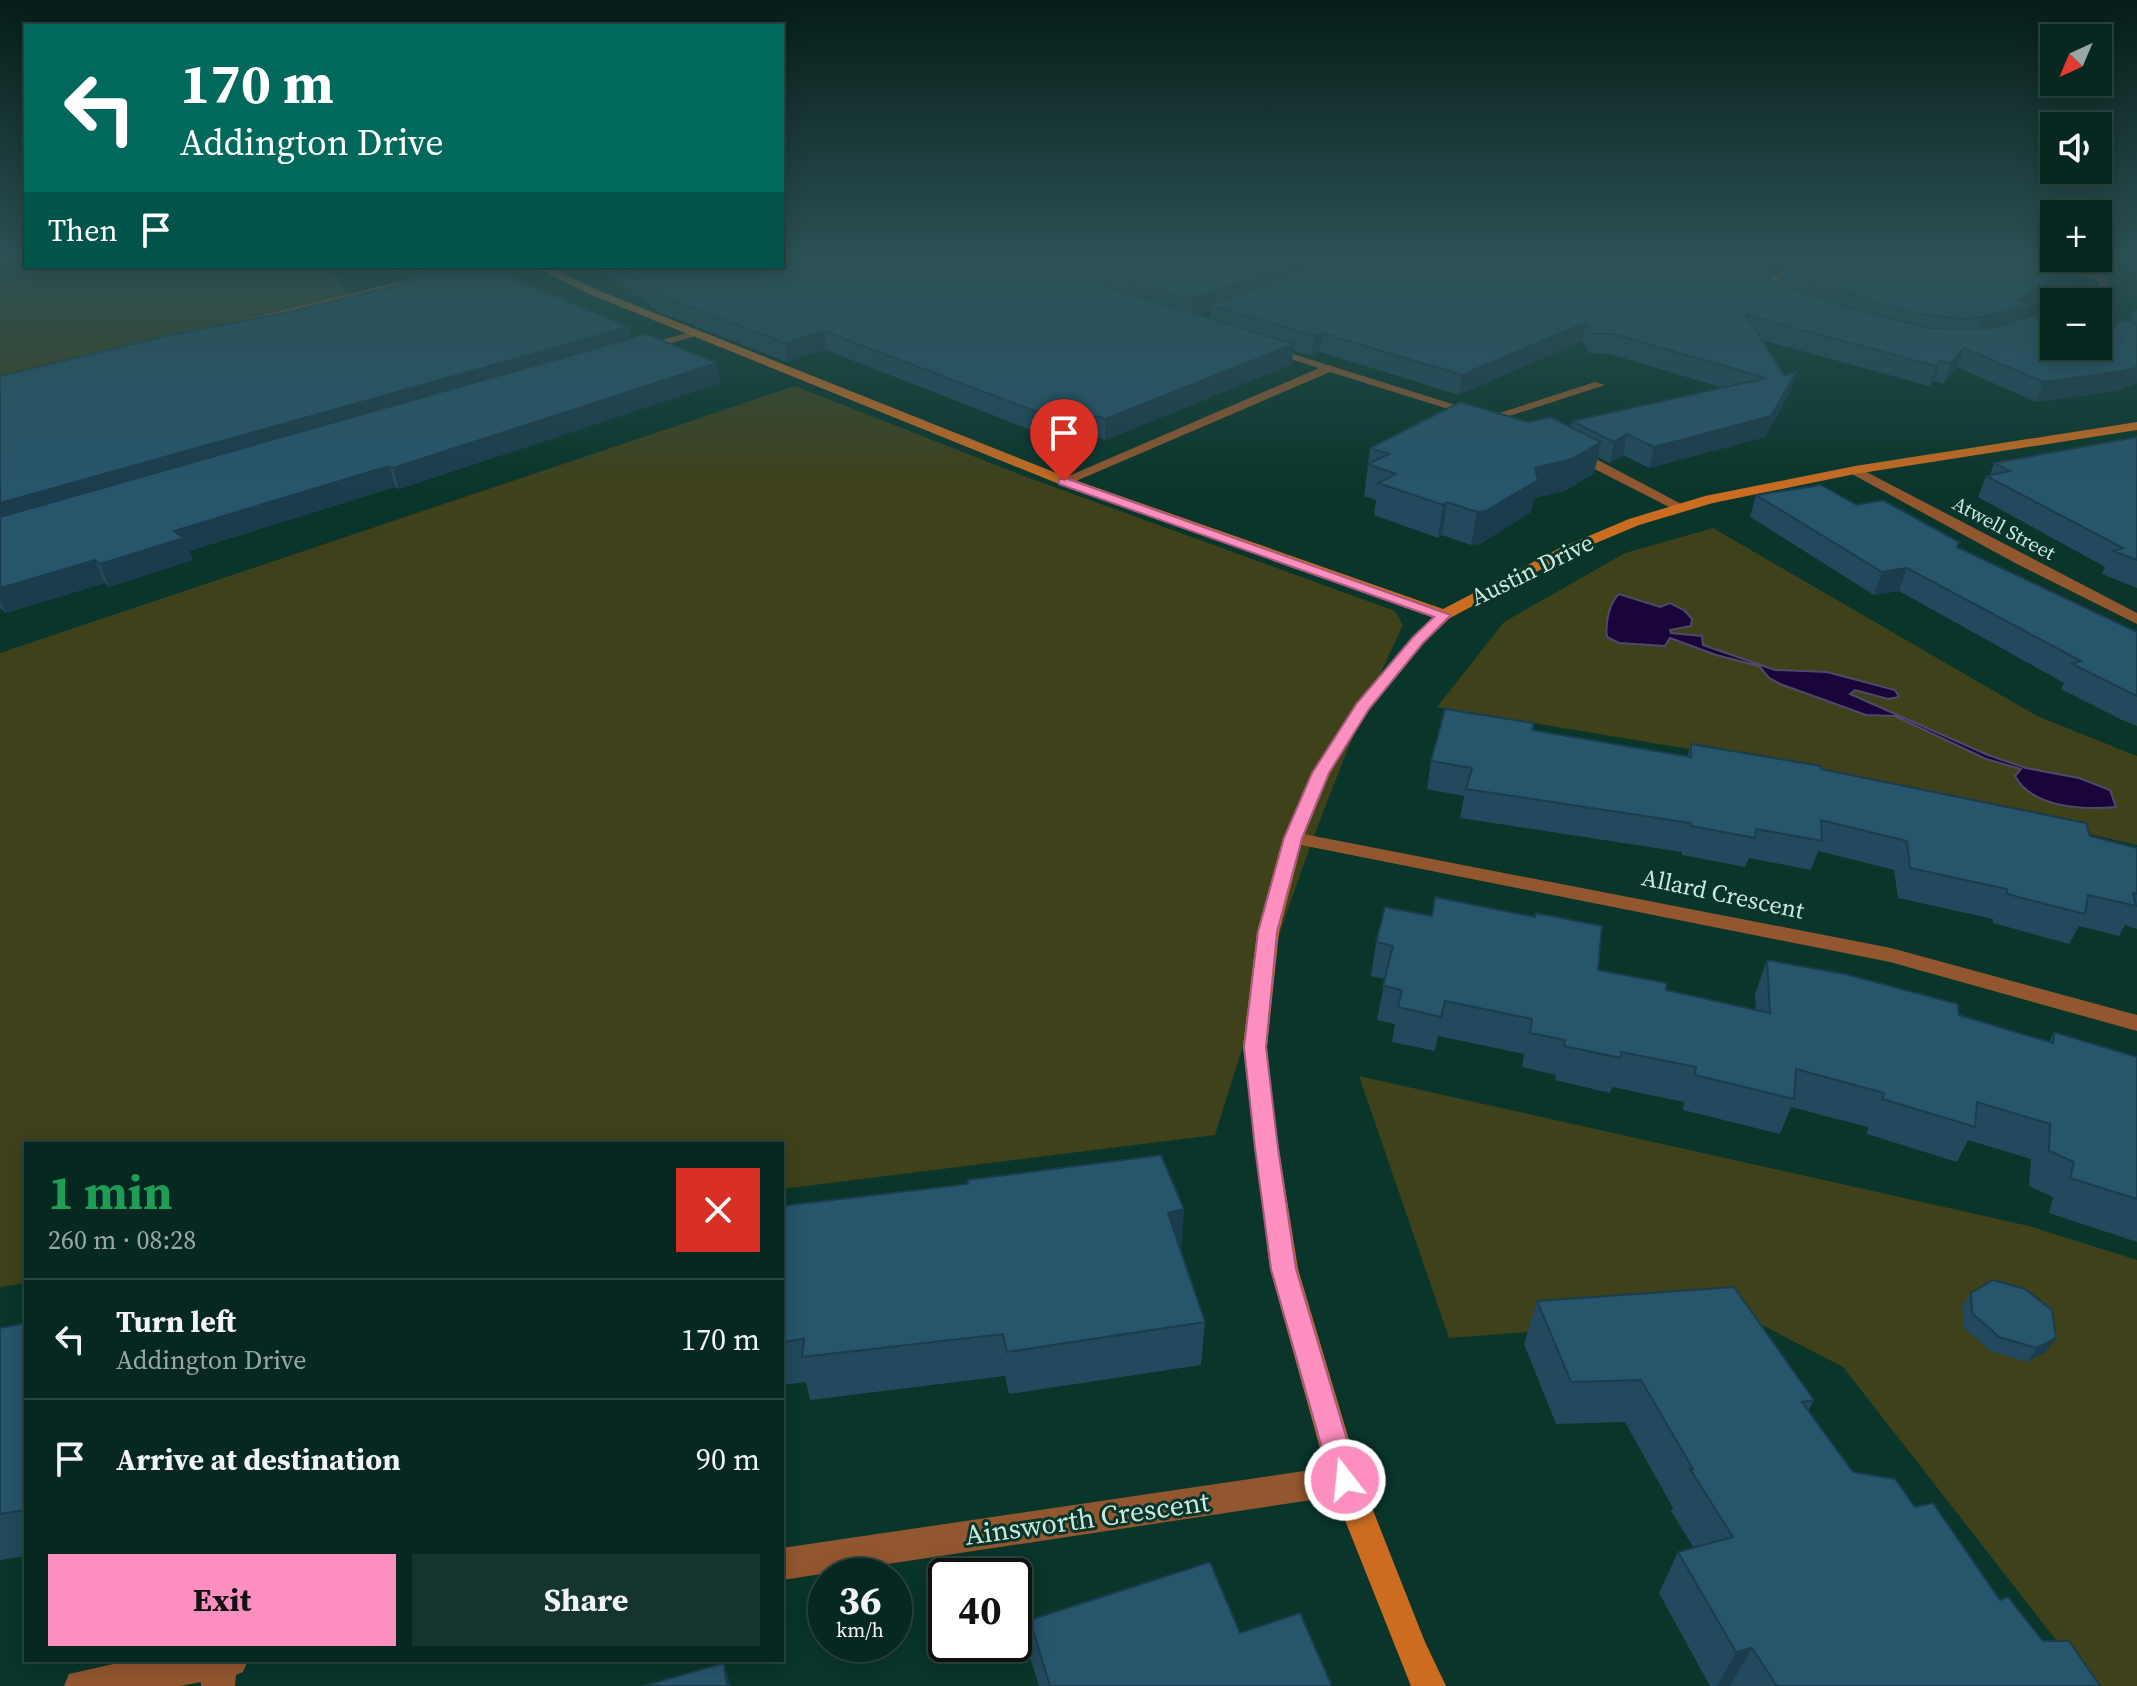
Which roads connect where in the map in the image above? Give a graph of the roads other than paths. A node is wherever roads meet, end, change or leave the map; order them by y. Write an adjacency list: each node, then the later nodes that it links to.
1 (690, 335): 4 (street)
2 (700, 335): 12 (street)
3 (1259, 347): 5 (street)
4 (627, 353)
5 (1330, 368): 7 (street); 12 (street)
6 (1599, 385): 7 (street)
7 (1490, 418): 8 (street)
8 (1511, 425)
9 (2137, 426): 11 (street, Austin Drive)
10 (1560, 446): 13 (street)
11 (1855, 470): 13 (street, Austin Drive); 15 (street, Atwell Street)
12 (1064, 481): 14 (street)
13 (1680, 507): 14 (street, Austin Drive)
14 (1444, 615): 16 (street, Austin Drive)
15 (2137, 619)
16 (1293, 838): 17 (street, Allard Crescent); 18 (street, Austin Drive)
17 (2137, 1023)
18 (1345, 1480): 19 (street, Ainsworth Crescent); 22 (street, Austin Drive)
19 (784, 1564)
20 (223, 1669): 21 (street)
21 (81, 1686)
22 (1429, 1686)

